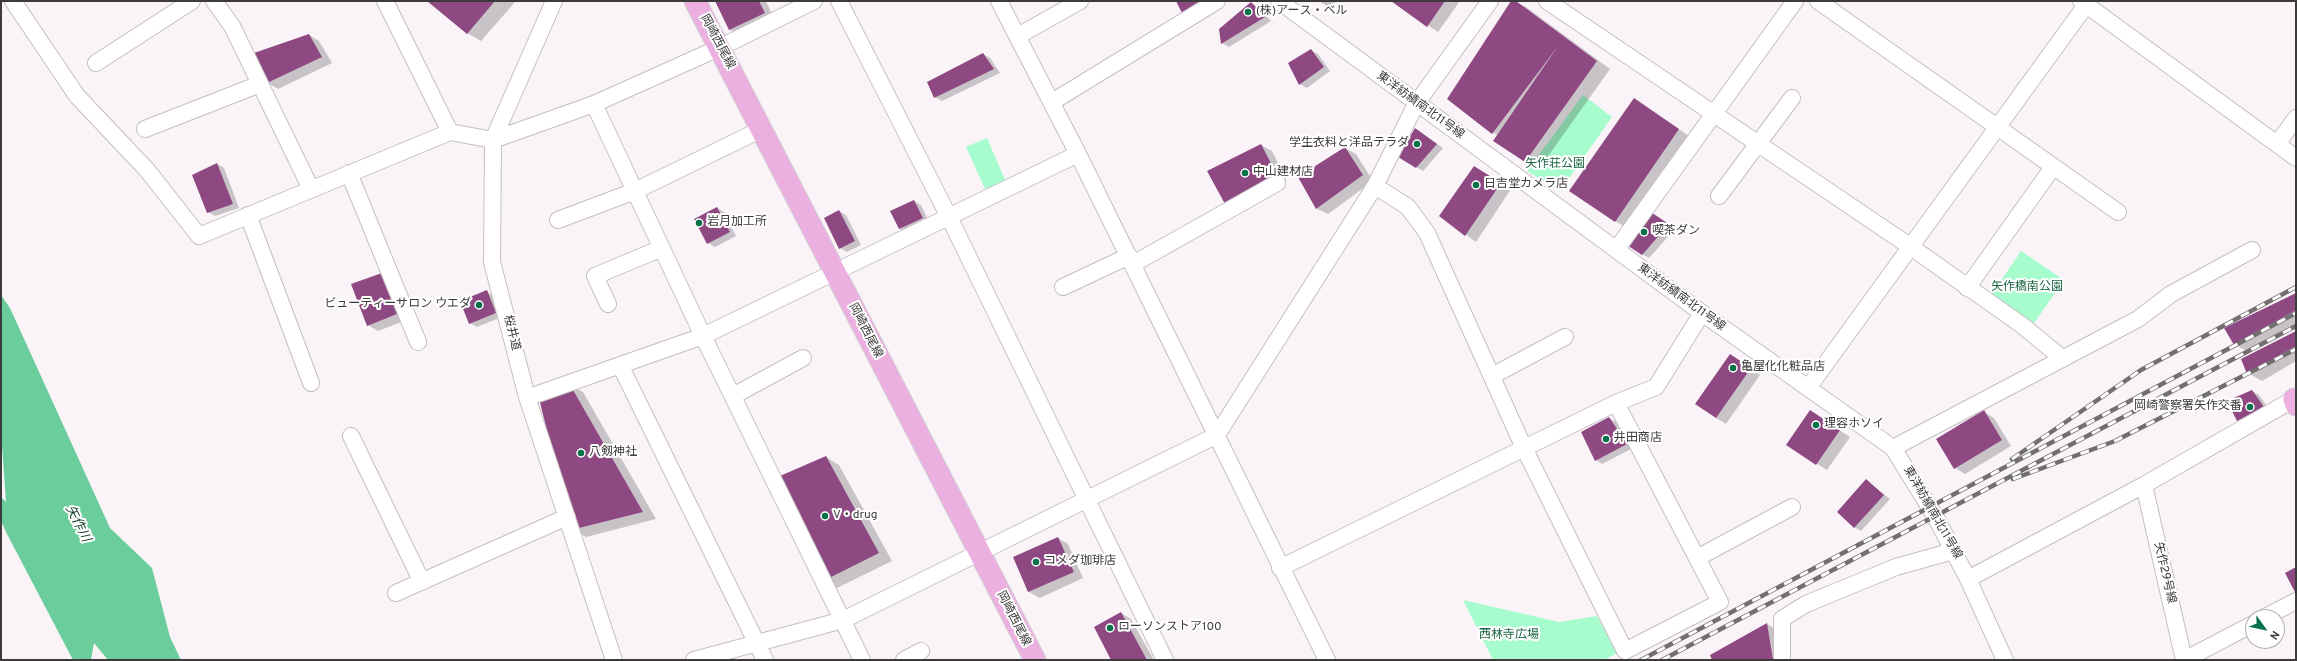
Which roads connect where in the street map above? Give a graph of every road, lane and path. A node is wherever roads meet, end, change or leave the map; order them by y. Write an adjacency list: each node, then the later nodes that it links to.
1 (13, 1): 45 (street)
2 (192, 1): 20 (street)
3 (214, 1): 21 (street)
4 (385, 1): 31 (street)
5 (695, 1): 19 (main road, 岡崎西尾線)
6 (814, 1): 19 (street)
7 (839, 1): 46 (street)
8 (1000, 1): 18 (street)
9 (1080, 1): 18 (street)
10 (1217, 1): 23 (street)
11 (1279, 1): 25 (street, 東洋紡績南北11号線)
12 (1490, 1): 25 (street)
13 (1547, 1): 26 (street)
14 (1794, 1): 26 (street)
15 (1818, 1): 28 (street)
16 (553, 2): 32 (street, 桜井道)
17 (2085, 2): 28 (street); 34 (street)
18 (1018, 36): 23 (street)
19 (721, 47): 24 (street); 30 (main road, 岡崎西尾線)
20 (96, 63)
21 (260, 84): 29 (street); 41 (street)
22 (1792, 98): 33 (street)
23 (1052, 102): 35 (street)
24 (594, 104): 32 (street); 42 (street)
25 (1416, 104): 40 (street); 50 (street, 東洋紡績南北11号線)
26 (1715, 113): 33 (street); 50 (street)
27 (2296, 118): 34 (street)
28 (1997, 128): 37 (street); 48 (street)
29 (145, 129)
30 (762, 129): 42 (street); 53 (main road, 岡崎西尾線)
31 (450, 132): 32 (street); 38 (street)
32 (493, 140): 78 (street, 桜井道)
33 (1758, 143): 43 (street); 48 (street)
34 (2277, 144): 36 (street)
35 (1078, 154): 46 (street); 52 (street)
36 (2296, 158)
37 (2054, 167): 44 (street); 55 (street)
38 (349, 173): 41 (street); 60 (street)
39 (1277, 183): 52 (street)
40 (1375, 186): 64 (street); 71 (street)
41 (311, 189): 45 (street)
42 (635, 191): 47 (street); 49 (street)
43 (1719, 196)
44 (2118, 212)
45 (248, 215): 65 (street)
46 (949, 217): 53 (street); 76 (street)
47 (558, 220)
48 (1912, 247): 55 (street); 66 (street)
49 (662, 248): 56 (street); 58 (street)
50 (1616, 250): 57 (street, 東洋紡績南北11号線)
51 (2252, 250): 62 (street)
52 (1131, 260): 54 (street); 71 (street)
53 (835, 273): 58 (street); 80 (main road, 岡崎西尾線)
54 (1063, 287)
55 (1967, 288): 62 (street)
56 (608, 304)
57 (1702, 313): 66 (street, 東洋紡績南北11号線); 70 (street)
58 (703, 336): 63 (street); 68 (street)
59 (1565, 337): 64 (street)
60 (418, 342)
61 (804, 358): 68 (street)
62 (2063, 358): 74 (street)
63 (620, 365): 67 (street); 90 (street)
64 (1492, 376): 73 (street)
65 (311, 384)
66 (1808, 388): 74 (street, 東洋紡績南北11号線)
67 (538, 394)
68 (733, 396): 88 (street)
69 (2295, 400): 75 (street)
70 (1616, 404): 73 (street); 81 (street)
71 (1217, 435): 76 (street); 82 (street)
72 (351, 436): 84 (street)
73 (1524, 448): 81 (street); 82 (street)
74 (1894, 448): 79 (street, 東洋紡績南北11号線)
75 (2144, 485): 83 (street); 102 (street, 矢作29号線)
76 (1086, 500): 80 (street); 98 (street)
77 (1792, 507): 81 (street)
78 (567, 517): 84 (street); 92 (street, 桜井道)
79 (1953, 551): 83 (street, 東洋紡績南北11号線); 100 (street)
80 (979, 553): 88 (street); 97 (main road, 岡崎西尾線)
81 (1697, 558)
82 (1280, 568): 99 (street)
83 (1968, 579): 101 (street, 東洋紡績南北11号線)
84 (422, 582): 85 (street)
85 (396, 593)
86 (2296, 601): 87 (street)
87 (2280, 609)
88 (842, 620): 90 (street); 95 (street)
89 (2245, 628): 102 (street)
90 (757, 643): 93 (street); 94 (street)
91 (921, 651): 96 (street)
92 (614, 660)
93 (694, 660)
94 (765, 660)
95 (862, 660)
96 (904, 660)
97 (1035, 660)
98 (1165, 660)
99 (1327, 660)
100 (1782, 660)
101 (2005, 660)
102 (2184, 660)

